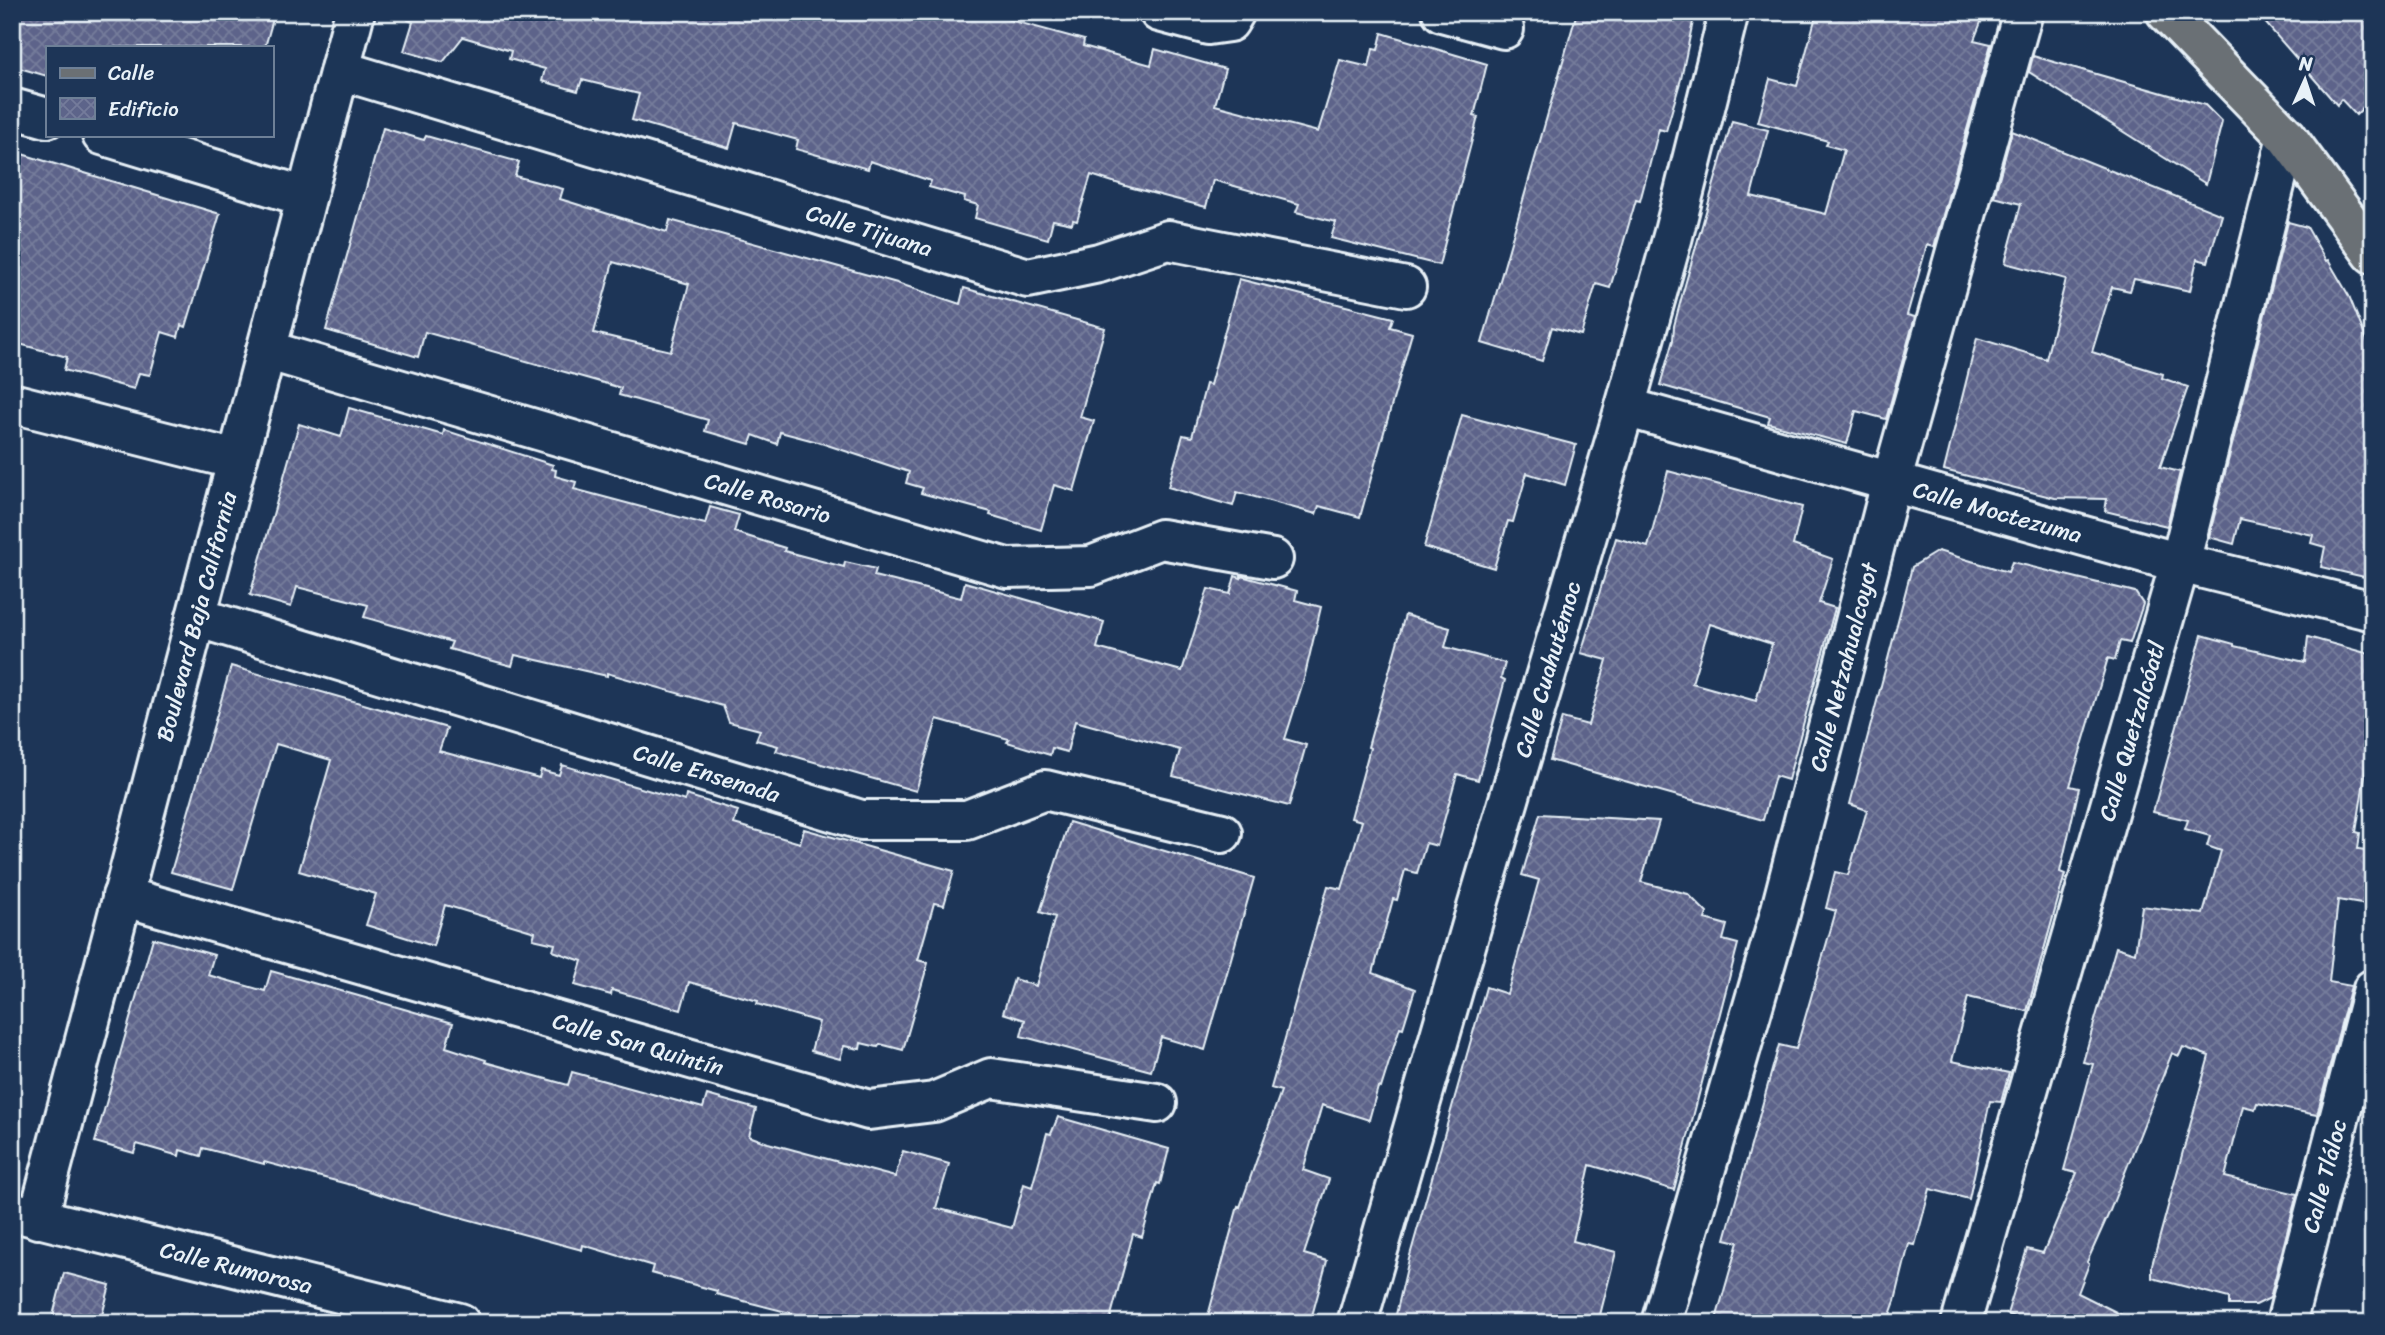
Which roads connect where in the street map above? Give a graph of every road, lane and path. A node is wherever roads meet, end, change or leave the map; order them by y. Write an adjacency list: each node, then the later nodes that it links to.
1 (355, 12): 9 (street, Boulevard Baja California)
2 (1159, 12): 3 (street)
3 (1235, 12)
4 (1442, 12): 8 (street)
5 (1728, 12): 19 (street, Calle Cuahutémoc)
6 (2023, 12): 21 (street, Calle Netzahualcoyot)
7 (2166, 12): 13 (main road)
8 (1504, 29)
9 (340, 70): 14 (street, Boulevard Baja California); 16 (street, Calle Tijuana)
10 (12, 108): 11 (street)
11 (46, 118)
12 (105, 136): 14 (street)
13 (2287, 136): 15 (main road); 23 (street, Calle Quetzalcóatl)
14 (306, 197): 17 (street, Boulevard Baja California)
15 (2373, 254)
16 (1406, 287)
17 (266, 350): 20 (street, Boulevard Baja California); 22 (street, Calle Rosario)
18 (12, 403): 20 (street)
19 (1625, 407): 21 (street, Calle Moctezuma); 32 (street, Calle Cuahutémoc)
20 (237, 460): 25 (street, Boulevard Baja California)
21 (1891, 483): 23 (street, Calle Moctezuma); 33 (street, Calle Netzahualcoyot)
22 (1273, 559)
23 (2180, 563): 24 (street, Calle Moctezuma); 34 (street, Calle Quetzalcóatl)
24 (2373, 611)
25 (196, 617): 26 (street, Calle Ensenada); 27 (street, Boulevard Baja California)
26 (1222, 833)
27 (122, 896): 29 (street, Calle San Quintín); 30 (street, Boulevard Baja California)
28 (2373, 989): 35 (street, Calle Tláloc)
29 (1157, 1102)
30 (25, 1215): 31 (street, Calle Rumorosa)
31 (460, 1323)
32 (1357, 1323)
33 (1661, 1323)
34 (1961, 1323)
35 (2286, 1323)

